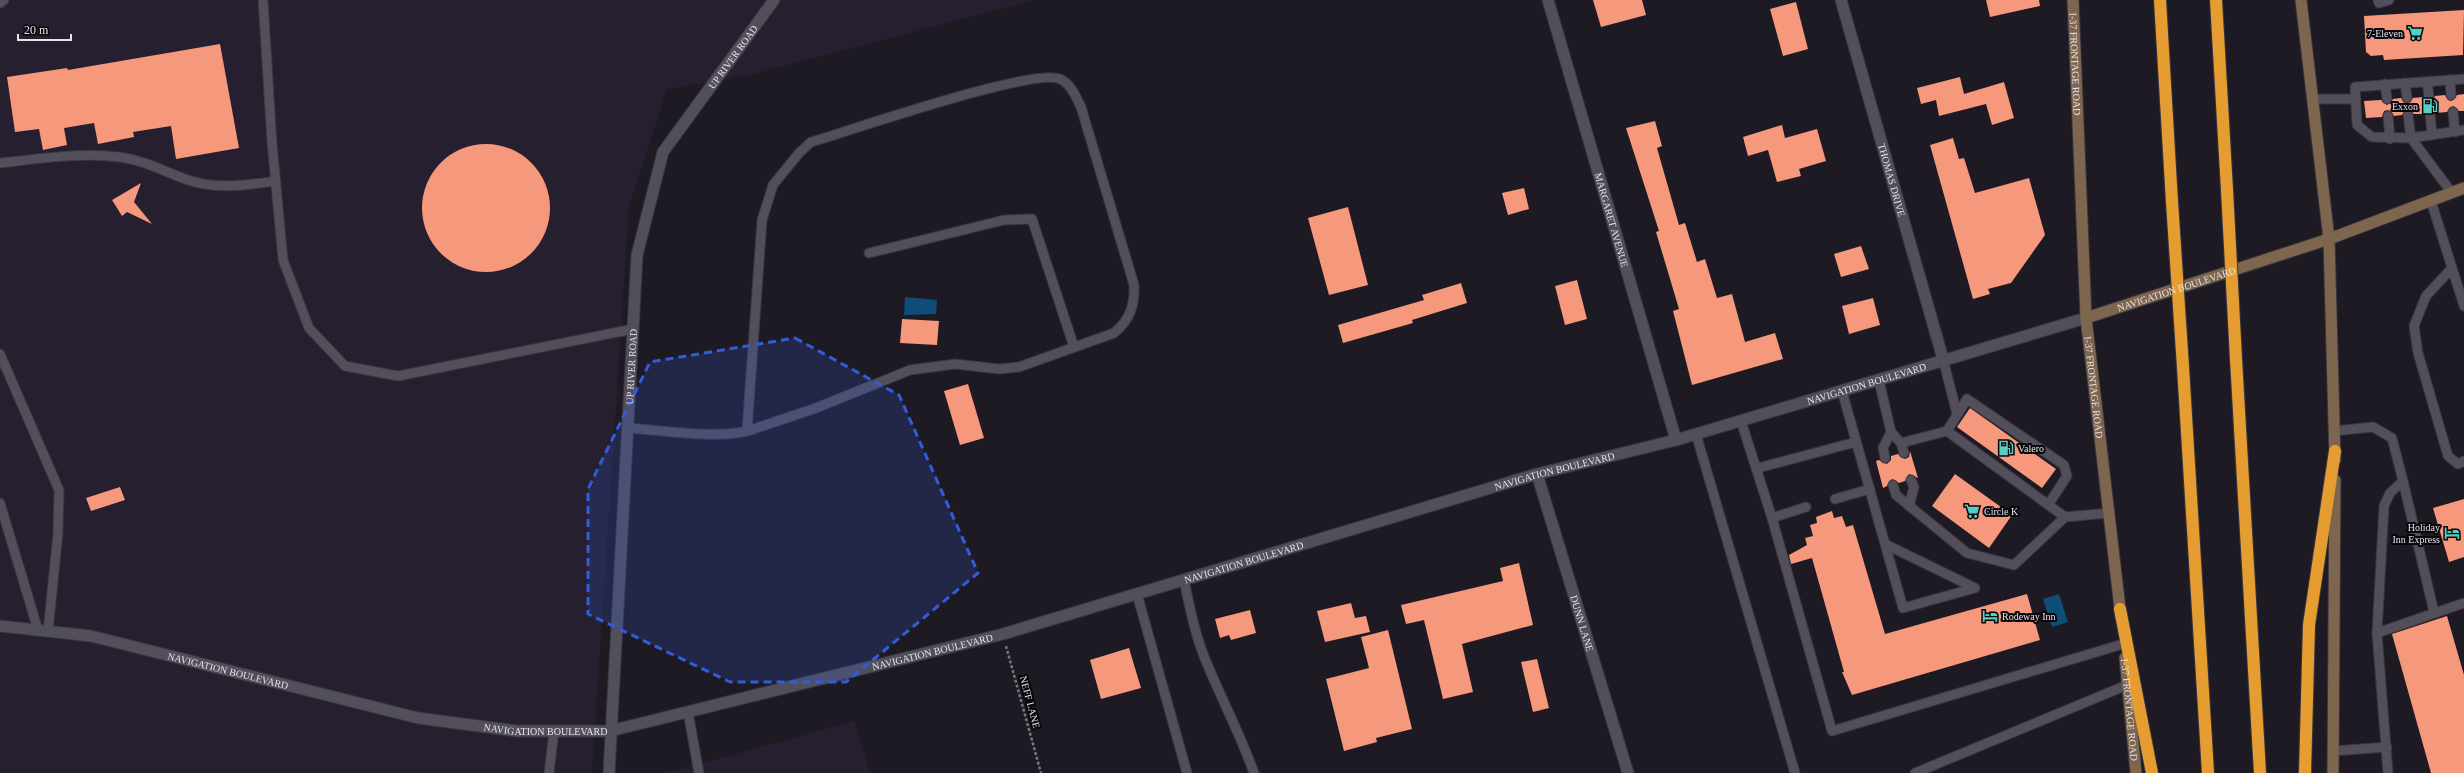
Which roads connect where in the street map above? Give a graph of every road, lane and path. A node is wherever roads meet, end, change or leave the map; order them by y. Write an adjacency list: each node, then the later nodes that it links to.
1 (4, 0): 12 (lane)
2 (263, 0): 33 (lane)
3 (774, 0): 42 (street, UP RIVER ROAD)
4 (1548, 0): 56 (street, MARGARET AVENUE)
5 (1841, 0): 45 (street, THOMAS DRIVE)
6 (2073, 0): 41 (main road, I-37 FRONTAGE ROAD)
7 (2160, 0): 113 (highway, bridge)
8 (2216, 0): 114 (highway, bridge)
9 (2302, 0): 21 (main road)
10 (2378, 0): 11 (lane)
11 (2389, 0)
12 (0, 3)
13 (2464, 79): 14 (lane)
14 (2450, 80): 15 (lane); 18 (lane)
15 (2427, 82): 17 (lane); 19 (lane)
16 (2385, 84): 17 (lane); 22 (lane); 23 (lane)
17 (2405, 84): 20 (lane)
18 (2451, 95)
19 (2429, 96)
20 (2407, 98)
21 (2313, 99): 22 (lane); 37 (main road)
22 (2356, 99): 31 (lane)
23 (2387, 99)
24 (2453, 112): 28 (lane)
25 (2430, 113): 29 (lane)
26 (2408, 115): 30 (lane)
27 (2388, 116): 31 (lane)
28 (2460, 131): 29 (lane)
29 (2432, 135): 30 (lane)
30 (2411, 138): 31 (lane); 35 (lane)
31 (2390, 139)
32 (0, 163): 33 (lane)
33 (276, 181): 42 (lane)
34 (2464, 188): 35 (main road, NAVIGATION BOULEVARD)
35 (2452, 193): 36 (main road, NAVIGATION BOULEVARD)
36 (2430, 201): 37 (main road, NAVIGATION BOULEVARD); 39 (lane)
37 (2329, 239): 41 (main road, NAVIGATION BOULEVARD); 52 (main road)
38 (869, 253): 43 (lane)
39 (2452, 268): 40 (lane); 66 (lane)
40 (2464, 306)
41 (2086, 318): 45 (street, NAVIGATION BOULEVARD); 82 (main road, I-37 FRONTAGE ROAD)
42 (633, 329): 50 (street, UP RIVER ROAD)
43 (1074, 347): 53 (lane); 53 (lane)
44 (0, 354): 92 (lane)
45 (1943, 359): 46 (street, NAVIGATION BOULEVARD); 48 (lane)
46 (1879, 381): 47 (street, NAVIGATION BOULEVARD); 54 (lane)
47 (1842, 391): 49 (street, NAVIGATION BOULEVARD); 58 (lane)
48 (1957, 414): 51 (lane); 79 (lane)
49 (1741, 421): 55 (street, NAVIGATION BOULEVARD); 68 (lane)
50 (627, 428): 53 (lane); 99 (street, UP RIVER ROAD)
51 (1946, 431): 59 (lane); 60 (lane)
52 (2334, 431): 61 (main road); 73 (lane)
53 (747, 432)
54 (1891, 432): 59 (lane); 64 (lane)
55 (1696, 434): 56 (street, NAVIGATION BOULEVARD); 109 (lane)
56 (1676, 440): 70 (street, NAVIGATION BOULEVARD)
57 (1975, 440): 60 (lane)
58 (1856, 442): 68 (lane); 76 (lane)
59 (1901, 443): 63 (lane)
60 (1970, 448): 65 (lane)
61 (2335, 451): 101 (main road); 115 (highway)
62 (1992, 452): 65 (lane)
63 (1904, 453)
64 (1885, 458)
65 (1987, 460): 69 (lane)
66 (2464, 461)
67 (2008, 463): 69 (lane)
68 (1758, 468): 84 (lane)
69 (2003, 471): 74 (lane)
70 (1537, 474): 86 (street, NAVIGATION BOULEVARD); 108 (street, DUNN LANE)
71 (2025, 476): 74 (lane)
72 (1911, 480): 80 (lane)
73 (2402, 481): 90 (lane); 93 (lane)
74 (2019, 484): 79 (lane)
75 (1893, 485): 80 (lane)
76 (1870, 489): 77 (lane); 85 (lane)
77 (1835, 499)
78 (0, 503): 92 (lane)
79 (2048, 505): 83 (lane)
80 (1909, 506): 83 (lane)
81 (1806, 507): 84 (lane)
82 (2109, 512): 83 (lane); 89 (main road, I-37 FRONTAGE ROAD)
83 (2065, 517)
84 (1772, 518): 95 (lane)
85 (1885, 544): 85 (lane)
86 (1184, 580): 87 (street, NAVIGATION BOULEVARD); 107 (lane)
87 (1137, 594): 94 (street, NAVIGATION BOULEVARD); 106 (lane)
88 (2464, 603): 90 (lane)
89 (2120, 609): 95 (main road, I-37 FRONTAGE ROAD); 112 (highway)
90 (2434, 612): 93 (lane)
91 (0, 626): 92 (street, NAVIGATION BOULEVARD)
92 (43, 630): 98 (street, NAVIGATION BOULEVARD)
93 (2377, 633): 100 (lane)
94 (1003, 634): 97 (street, NAVIGATION BOULEVARD); 105 (path, NEFF LANE)
95 (2123, 644): 96 (main road, I-37 FRONTAGE ROAD)
96 (2127, 685): 110 (lane); 111 (main road, I-37 FRONTAGE ROAD)
97 (688, 712): 99 (street, NAVIGATION BOULEVARD); 104 (lane)
98 (554, 730): 99 (street, NAVIGATION BOULEVARD); 102 (lane)
99 (610, 731): 103 (street, UP RIVER ROAD)
100 (2387, 747): 101 (lane); 117 (lane)
101 (2333, 751): 116 (main road)
102 (548, 773)
103 (608, 773)
104 (699, 773)
105 (1041, 773)
106 (1187, 773)
107 (1254, 773)
108 (1628, 773)
109 (1795, 773)
110 (1916, 773)
111 (2136, 773)
112 (2152, 773)
113 (2208, 773)
114 (2260, 773)
115 (2305, 773)
116 (2333, 773)
117 (2388, 773)

